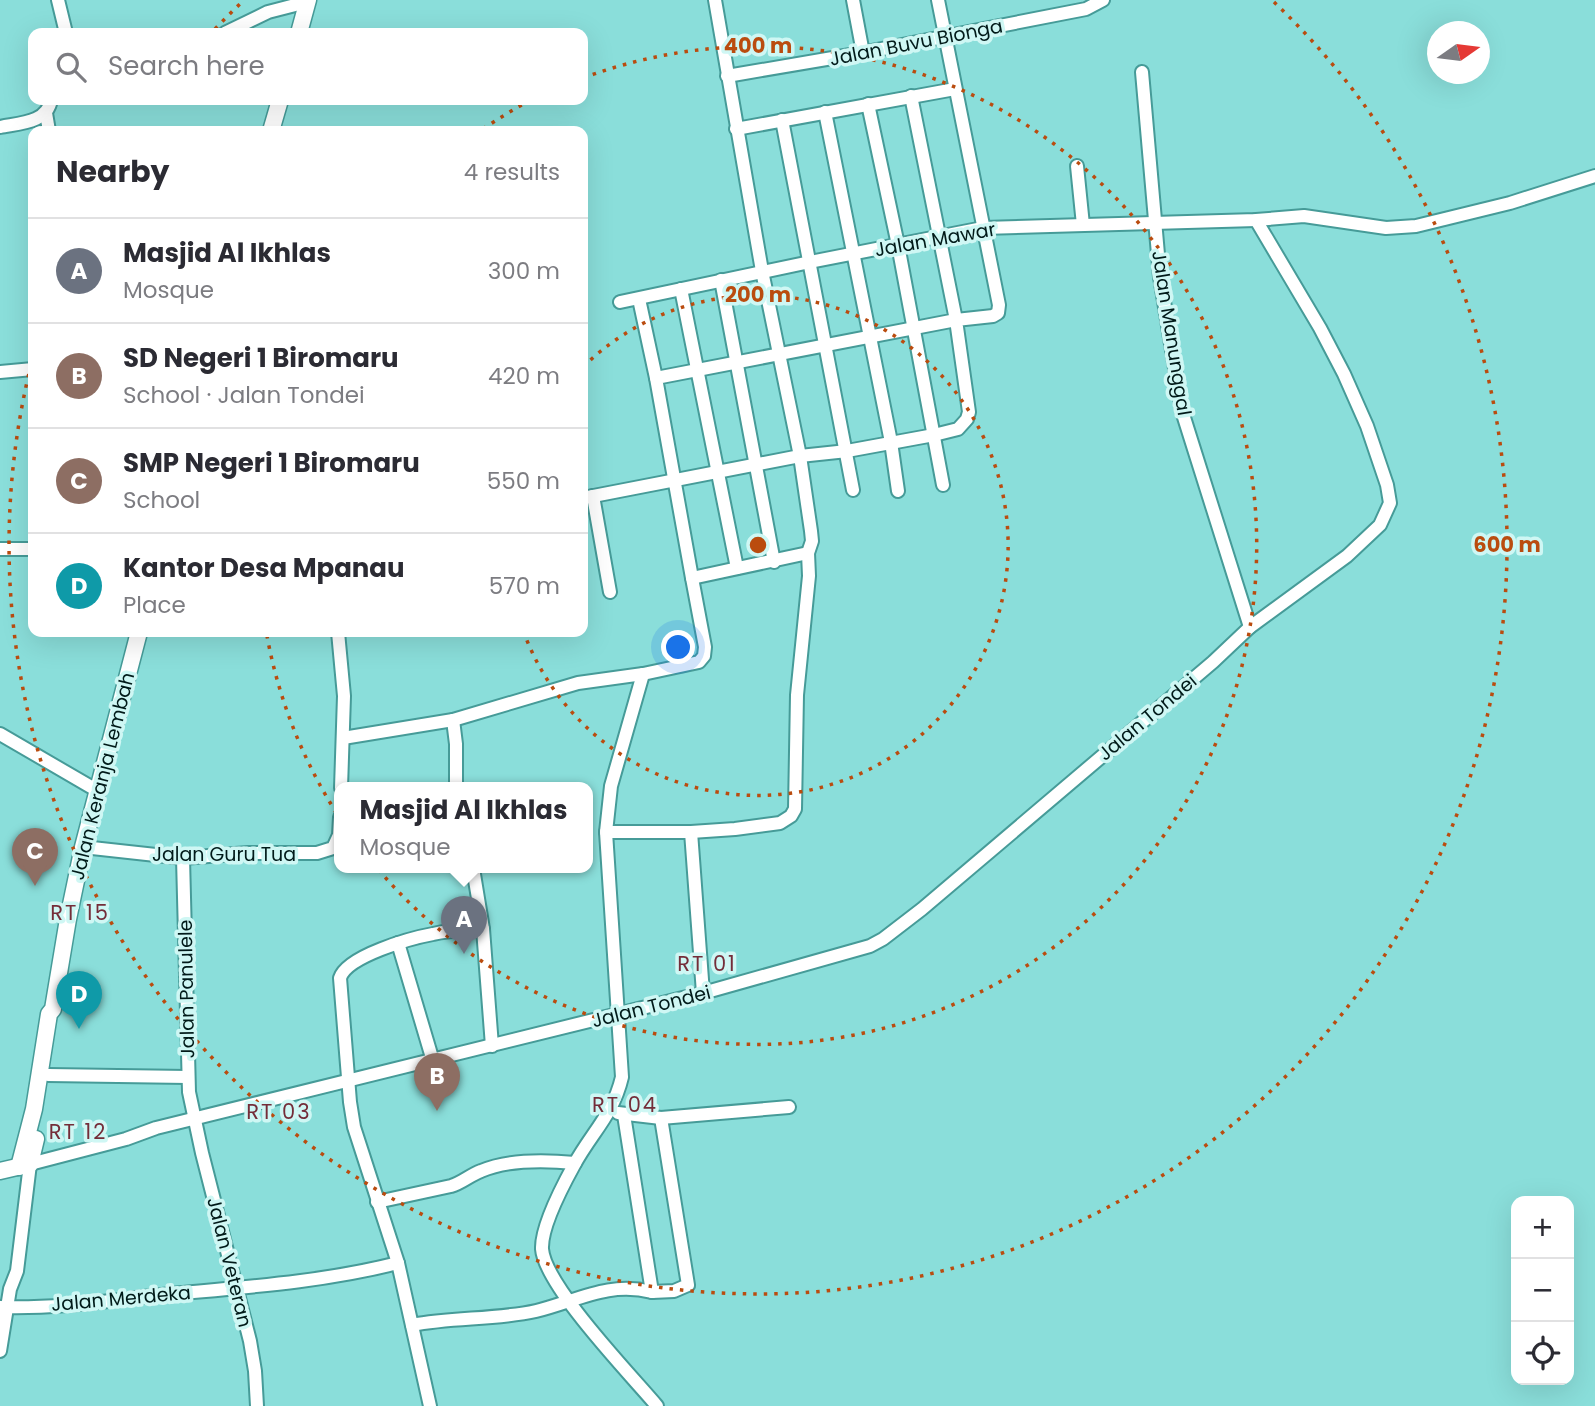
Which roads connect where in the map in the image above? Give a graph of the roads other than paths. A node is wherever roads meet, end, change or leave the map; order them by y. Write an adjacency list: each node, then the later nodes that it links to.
1 (58, 0): 7 (street)
2 (715, 0): 13 (street)
3 (938, 0): 10 (street)
4 (1103, 0): 10 (street, Jalan Buvu Bionga)
5 (307, 1): 8 (street); 9 (main road)
6 (857, 1): 11 (street)
7 (65, 28)
8 (235, 28)
9 (300, 28)
10 (945, 36): 11 (street, Jalan Buvu Bionga); 14 (street)
11 (863, 53): 13 (street, Jalan Buvu Bionga)
12 (1142, 72): 29 (street, Jalan Manunggal)
13 (727, 76): 25 (street)
14 (955, 89): 15 (street); 31 (street)
15 (911, 96): 16 (street); 32 (street)
16 (868, 104): 19 (street); 33 (street)
17 (49, 105): 20 (street)
18 (279, 105): 23 (main road)
19 (825, 112): 21 (street); 34 (street)
20 (46, 113): 22 (street); 24 (street)
21 (782, 120): 25 (street); 35 (street)
22 (48, 126)
23 (272, 126)
24 (0, 127)
25 (736, 129): 36 (street)
26 (1077, 166): 30 (street)
27 (1595, 176): 28 (street, Jalan Mawar)
28 (1256, 220): 29 (street, Jalan Mawar); 69 (street, Jalan Tondei)
29 (1156, 222): 30 (street, Jalan Mawar); 69 (street, Jalan Manunggal)
30 (1083, 225): 31 (street, Jalan Mawar)
31 (983, 228): 32 (street, Jalan Mawar); 41 (street)
32 (939, 237): 33 (street, Jalan Mawar); 41 (street)
33 (898, 245): 34 (street, Jalan Mawar); 42 (street)
34 (854, 253): 35 (street, Jalan Mawar); 43 (street)
35 (810, 261): 36 (street, Jalan Mawar); 44 (street)
36 (762, 271): 37 (street, Jalan Mawar); 45 (street)
37 (721, 280): 38 (street, Jalan Mawar); 46 (street)
38 (681, 289): 39 (street, Jalan Mawar); 48 (street)
39 (639, 299): 40 (street, Jalan Mawar); 50 (street)
40 (620, 302)
41 (956, 320): 42 (street); 51 (street)
42 (913, 329): 43 (street); 51 (street)
43 (870, 337): 44 (street); 52 (street)
44 (826, 345): 45 (street); 53 (street)
45 (779, 355): 46 (street); 54 (street)
46 (738, 362): 48 (street); 55 (street)
47 (28, 369): 49 (street)
48 (698, 369): 50 (street); 56 (street)
49 (0, 372)
50 (656, 378): 57 (street)
51 (934, 435): 52 (street); 58 (street)
52 (891, 442): 53 (street); 60 (street)
53 (847, 450): 54 (street); 59 (street)
54 (800, 456): 55 (street); 64 (street)
55 (755, 466): 56 (street); 65 (street)
56 (718, 472): 57 (street); 66 (street)
57 (674, 480): 61 (street); 67 (street)
58 (943, 485)
59 (853, 490)
60 (898, 491)
61 (588, 497): 68 (street)
62 (0, 549): 63 (street)
63 (28, 549)
64 (808, 554): 65 (street); 80 (street)
65 (774, 562): 66 (street)
66 (737, 568): 67 (street)
67 (692, 578): 72 (street)
68 (610, 592)
69 (1250, 627): 87 (street, Jalan Tondei)
70 (138, 637): 78 (main road, Jalan Keranja Lembah)
71 (338, 637): 75 (street)
72 (643, 674): 73 (street); 79 (street)
73 (453, 720): 75 (street); 77 (street)
74 (0, 734): 78 (street)
75 (343, 738): 76 (street)
76 (341, 782)
77 (456, 782)
78 (98, 791): 82 (main road, Jalan Keranja Lembah)
79 (606, 832): 80 (street); 89 (street)
80 (691, 832): 87 (street)
81 (334, 845): 83 (street, Jalan Guru Tua)
82 (83, 847): 83 (street, Jalan Guru Tua); 88 (main road, Jalan Keranja Lembah)
83 (183, 858): 93 (street, Jalan Panulele)
84 (474, 873): 85 (street)
85 (483, 929): 86 (street); 90 (street)
86 (398, 943): 91 (street); 94 (street)
87 (703, 993): 89 (street, Jalan Tondei)
88 (53, 1010): 92 (main road); 100 (main road, Jalan Keranja Lembah)
89 (618, 1014): 90 (street, Jalan Tondei); 96 (street)
90 (492, 1046): 91 (street, Jalan Tondei)
91 (433, 1061): 94 (street, Jalan Tondei)
92 (47, 1075): 93 (street); 100 (main road)
93 (188, 1077): 99 (street, Jalan Panulele)
94 (348, 1082): 99 (street, Jalan Tondei); 104 (street)
95 (789, 1107): 98 (street)
96 (611, 1111): 97 (street); 102 (street)
97 (624, 1115): 98 (street); 107 (street)
98 (661, 1118): 107 (street)
99 (194, 1119): 100 (street, Jalan Tondei); 106 (street, Jalan Veteran)
100 (25, 1161): 101 (main road); 103 (main road); 109 (street)
101 (0, 1163)
102 (575, 1164): 104 (street); 108 (street)
103 (0, 1171)
104 (377, 1202): 105 (street)
105 (398, 1263): 106 (street, Jalan Merdeka); 110 (street)
106 (236, 1288): 109 (street, Jalan Merdeka); 112 (street, Jalan Veteran)
107 (652, 1292): 108 (street)
108 (568, 1299): 110 (street); 114 (street)
109 (3, 1307): 111 (street)
110 (412, 1325): 113 (street)
111 (0, 1351)
112 (257, 1406)
113 (430, 1406)
114 (657, 1406)

